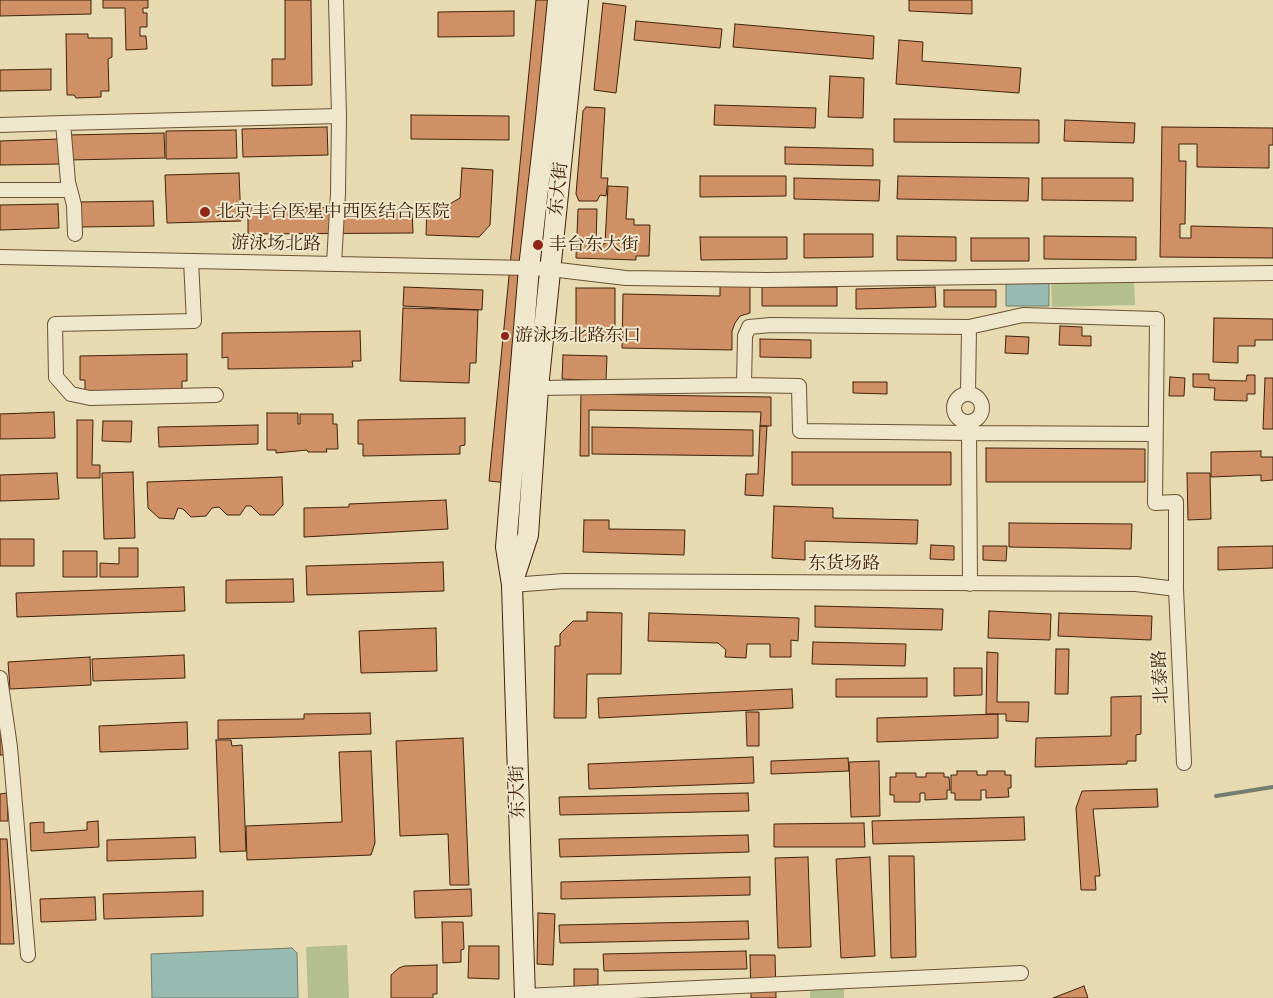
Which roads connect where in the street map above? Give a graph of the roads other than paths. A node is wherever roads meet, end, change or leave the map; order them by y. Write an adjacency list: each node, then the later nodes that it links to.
1 (336, 0): 4 (street)
2 (558, 0): 13 (main road, 东大街)
3 (578, 0): 14 (main road, 东大街)
4 (339, 116): 5 (street); 12 (street)
5 (63, 123): 6 (street); 8 (street)
6 (0, 124)
7 (0, 190): 8 (street)
8 (70, 190): 9 (street)
9 (75, 234)
10 (0, 257): 11 (street, 游泳场北路)
11 (191, 261): 12 (street, 游泳场北路); 20 (street)
12 (334, 264): 13 (street, 游泳场北路)
13 (528, 268): 14 (street, 游泳场北路); 24 (main road, 东大街)
14 (550, 269): 15 (street, 游泳场北路); 18 (main road, 东大街)
15 (1273, 273)
16 (969, 326): 17 (street); 19 (street); 22 (street)
17 (744, 385): 18 (street); 21 (street)
18 (538, 388): 24 (main road, 东大街)
19 (968, 394): 21 (street); 21 (street)
20 (216, 395)
21 (969, 428): 22 (street); 23 (street)
22 (1155, 434): 25 (street, 北泰路)
23 (970, 584): 24 (street, 东货场路); 25 (street, 东货场路)
24 (512, 585): 30 (main road, 东大街)
25 (1176, 589): 27 (street, 北泰路)
26 (0, 678): 28 (street)
27 (1184, 763)
28 (28, 955)
29 (1021, 973): 30 (street)
30 (524, 997)

